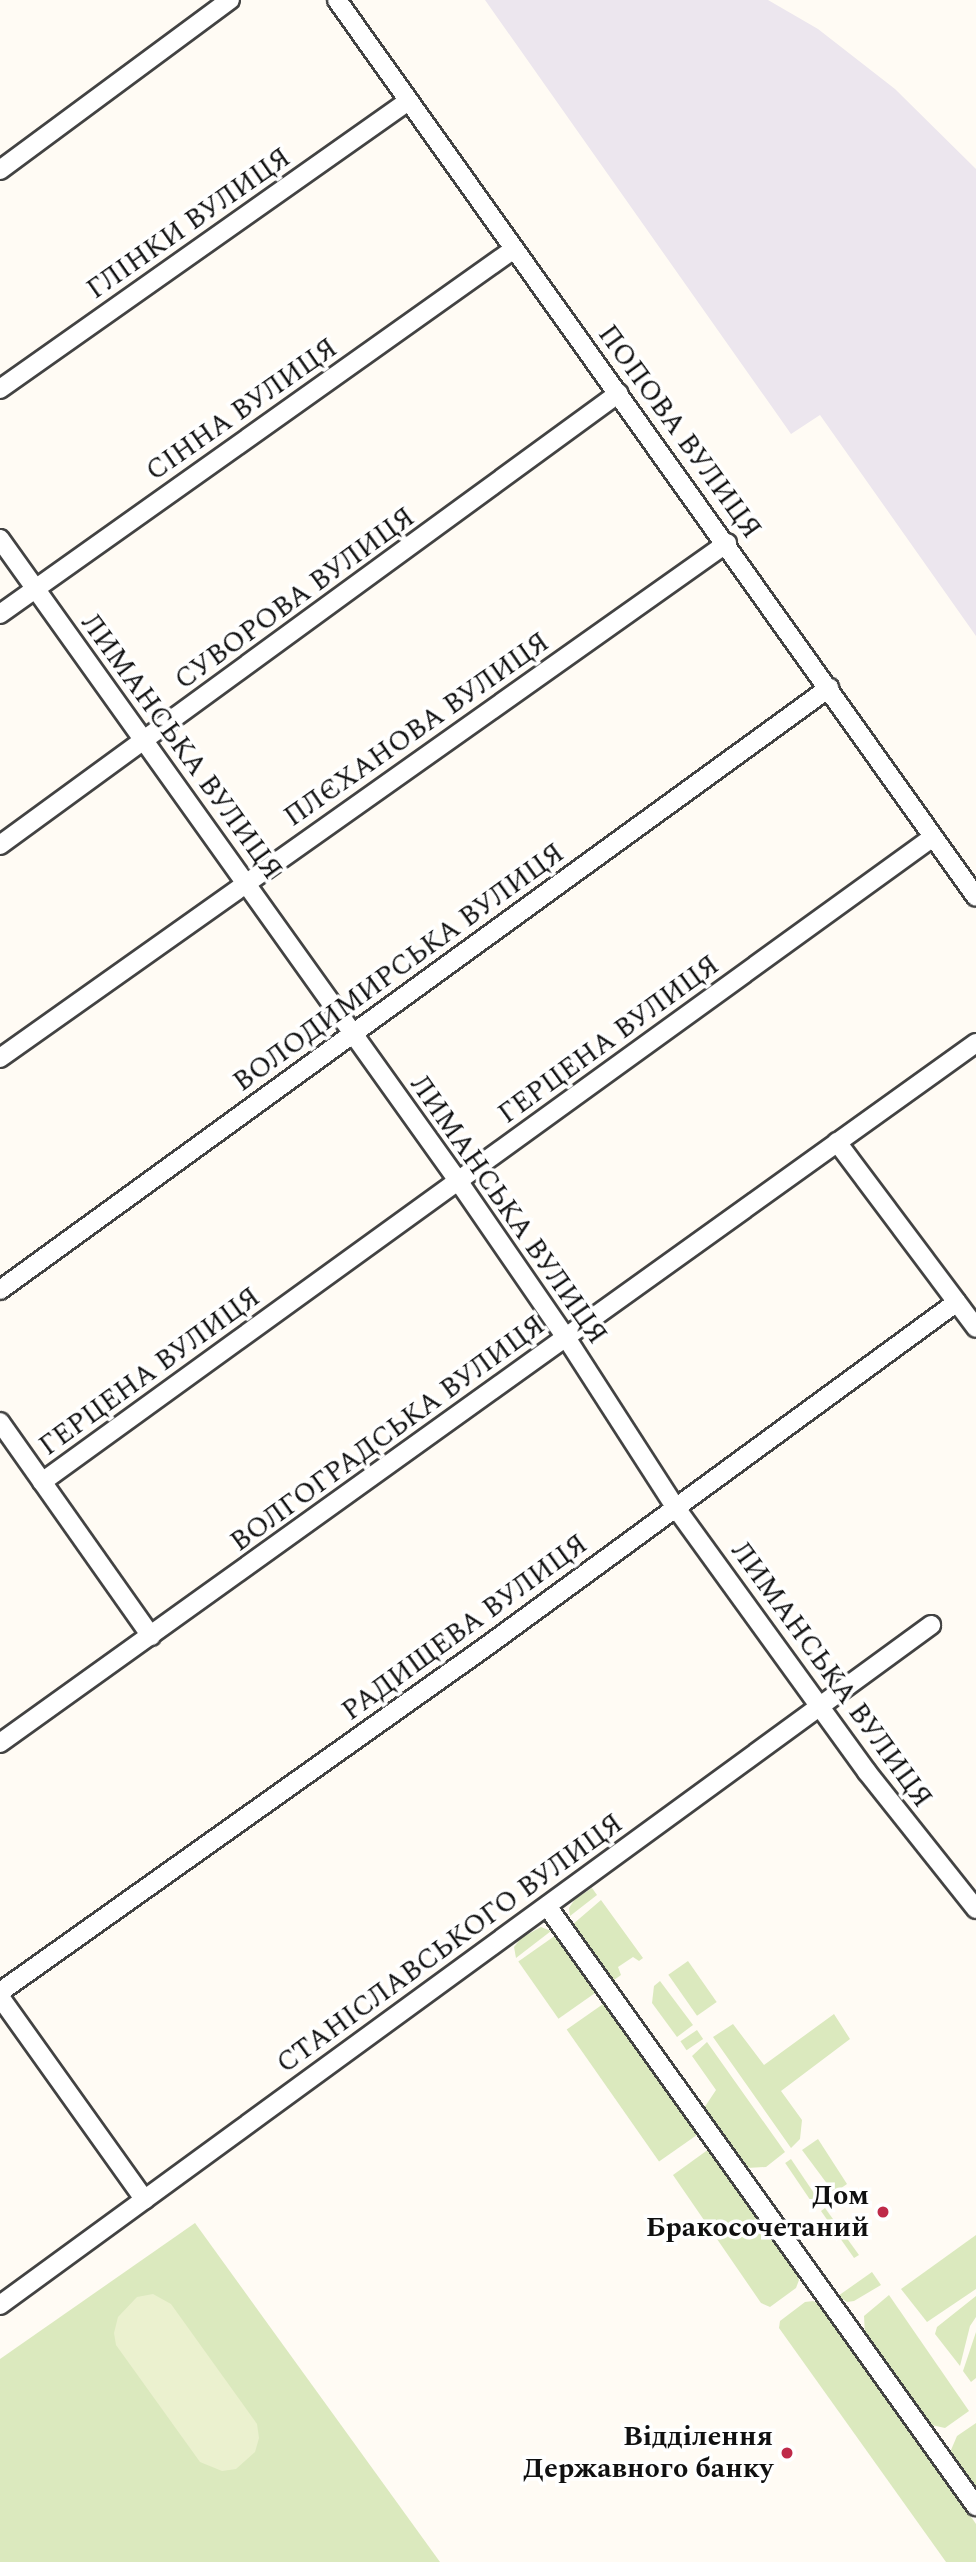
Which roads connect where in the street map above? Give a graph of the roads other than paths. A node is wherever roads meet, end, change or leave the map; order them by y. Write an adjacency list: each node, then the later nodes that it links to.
1 (230, 0): 4 (street)
2 (337, 0): 3 (street, ПОПОВА ВУЛИЦЯ)
3 (408, 101): 5 (street, ПОПОВА ВУЛИЦЯ); 6 (street, ГЛІНКИ ВУЛИЦЯ)
4 (0, 170)
5 (514, 249): 7 (street, ПОПОВА ВУЛИЦЯ); 10 (street, СІННА ВУЛИЦЯ)
6 (0, 389)
7 (619, 393): 9 (street, ПОПОВА ВУЛИЦЯ); 13 (street, СУВОРОВА ВУЛИЦЯ)
8 (0, 539): 10 (street, ЛИМАНСЬКА ВУЛИЦЯ)
9 (727, 543): 12 (street, ПОПОВА ВУЛИЦЯ); 16 (street, ПЛЄХАНОВА ВУЛИЦЯ)
10 (35, 589): 11 (street, СІННА ВУЛИЦЯ); 13 (street, ЛИМАНСЬКА ВУЛИЦЯ)
11 (0, 614)
12 (829, 688): 14 (street, ПОПОВА ВУЛИЦЯ); 18 (street, ВОЛОДИМИРСЬКА ВУЛИЦЯ)
13 (145, 742): 15 (street, СУВОРОВА ВУЛИЦЯ); 16 (street, ЛИМАНСЬКА ВУЛИЦЯ)
14 (933, 836): 17 (street, ПОПОВА ВУЛИЦЯ); 22 (street, ГЕРЦЕНА ВУЛИЦЯ)
15 (0, 845)
16 (246, 883): 18 (street, ЛИМАНСЬКА ВУЛИЦЯ); 20 (street, ПЛЄХАНОВА ВУЛИЦЯ)
17 (976, 897)
18 (353, 1034): 22 (street, ЛИМАНСЬКА ВУЛИЦЯ); 23 (street, ВОЛОДИМИРСЬКА ВУЛИЦЯ)
19 (976, 1043): 21 (street, ВОЛГОГРАДСЬКА ВУЛИЦЯ)
20 (0, 1058)
21 (837, 1142): 24 (street); 26 (street, ВОЛГОГРАДСЬКА ВУЛИЦЯ)
22 (459, 1182): 26 (street, ЛИМАНСЬКА ВУЛИЦЯ); 28 (street, ГЕРЦЕНА ВУЛИЦЯ)
23 (0, 1290)
24 (957, 1302): 25 (street); 29 (street, РАДИЩЕВА ВУЛИЦЯ)
25 (976, 1328)
26 (567, 1339): 29 (street, ЛИМАНСЬКА ВУЛИЦЯ); 31 (street, ВОЛГОГРАДСЬКА ВУЛИЦЯ)
27 (0, 1422): 28 (street)
28 (43, 1482): 31 (street)
29 (676, 1508): 32 (street, ЛИМАНСЬКА ВУЛИЦЯ); 36 (street, РАДИЩЕВА ВУЛИЦЯ)
30 (931, 1625): 32 (street, СТАНІСЛАВСЬКОГО ВУЛИЦЯ)
31 (152, 1636): 33 (street, ВОЛГОГРАДСЬКА ВУЛИЦЯ)
32 (820, 1706): 34 (street, СТАНІСЛАВСЬКОГО ВУЛИЦЯ); 35 (street, ЛИМАНСЬКА ВУЛИЦЯ)
33 (0, 1743)
34 (547, 1906): 37 (street, СТАНІСЛАВСЬКОГО ВУЛИЦЯ); 39 (street)
35 (976, 1909)
36 (0, 1994): 37 (street)
37 (145, 2200): 38 (street, СТАНІСЛАВСЬКОГО ВУЛИЦЯ)
38 (0, 2305)
39 (976, 2506)

